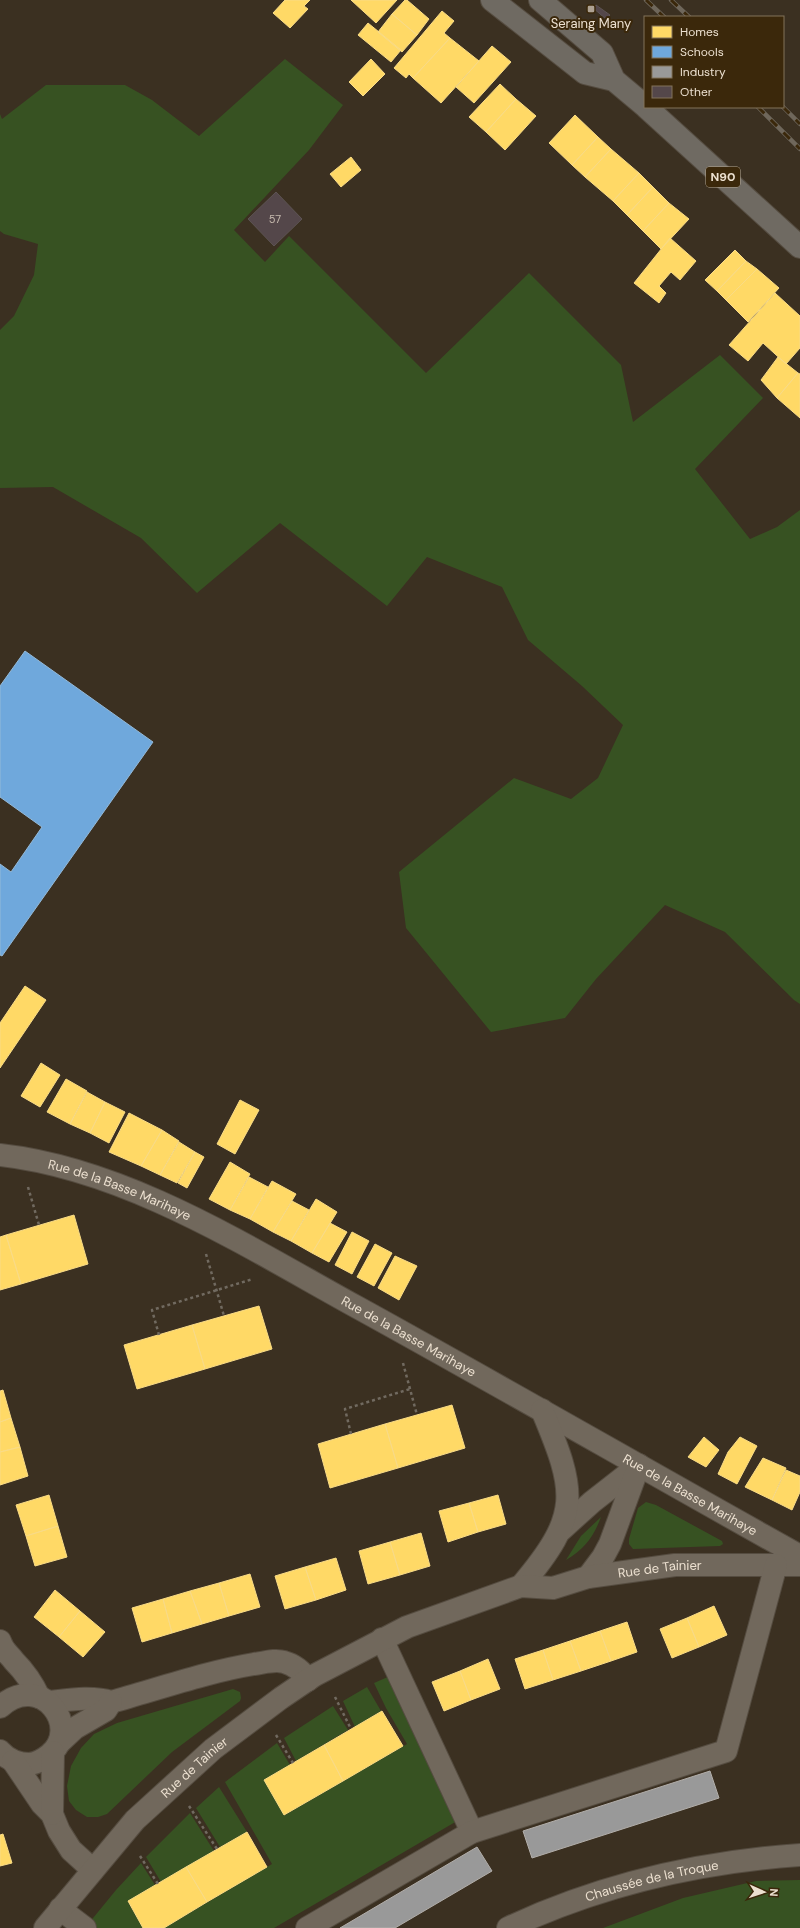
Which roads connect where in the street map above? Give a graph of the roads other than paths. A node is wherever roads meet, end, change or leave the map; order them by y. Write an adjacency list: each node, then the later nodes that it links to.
1 (492, 0): 3 (main road, N90)
2 (540, 0): 3 (main road, N90)
3 (614, 80): 4 (main road, N90)
4 (644, 106)
5 (646, 108): 6 (main road, N90)
6 (800, 247)
7 (0, 1156): 8 (street, Rue de la Basse Marihaye)
8 (542, 1410): 9 (street, Rue de la Basse Marihaye); 10 (street)
9 (639, 1465): 10 (street); 11 (street, Rue de la Basse Marihaye); 14 (street)
10 (561, 1530): 15 (street)
11 (800, 1556)
12 (776, 1565): 13 (street, Rue de Tainier); 14 (street, Rue de Tainier); 25 (street)
13 (800, 1565)
14 (588, 1578): 15 (street, Rue de Tainier)
15 (521, 1586): 16 (street, Rue de Tainier)
16 (382, 1639): 18 (street, Rue de Tainier); 25 (street)
17 (1, 1648): 19 (street)
18 (308, 1680): 20 (street); 27 (street, Rue de Tainier)
19 (44, 1700): 20 (street); 21 (street); 22 (street)
20 (111, 1702): 22 (street)
21 (0, 1707)
22 (56, 1747): 23 (street); 24 (street)
23 (5, 1757): 24 (street)
24 (52, 1814): 27 (street)
25 (472, 1832): 31 (street)
26 (800, 1855): 32 (street, Chaussée de la Troque)
27 (93, 1870): 28 (street, Rue de Tainier)
28 (60, 1908): 29 (street, Rue de Tainier); 30 (street)
29 (45, 1928)
30 (85, 1928)
31 (307, 1928)
32 (508, 1928)

